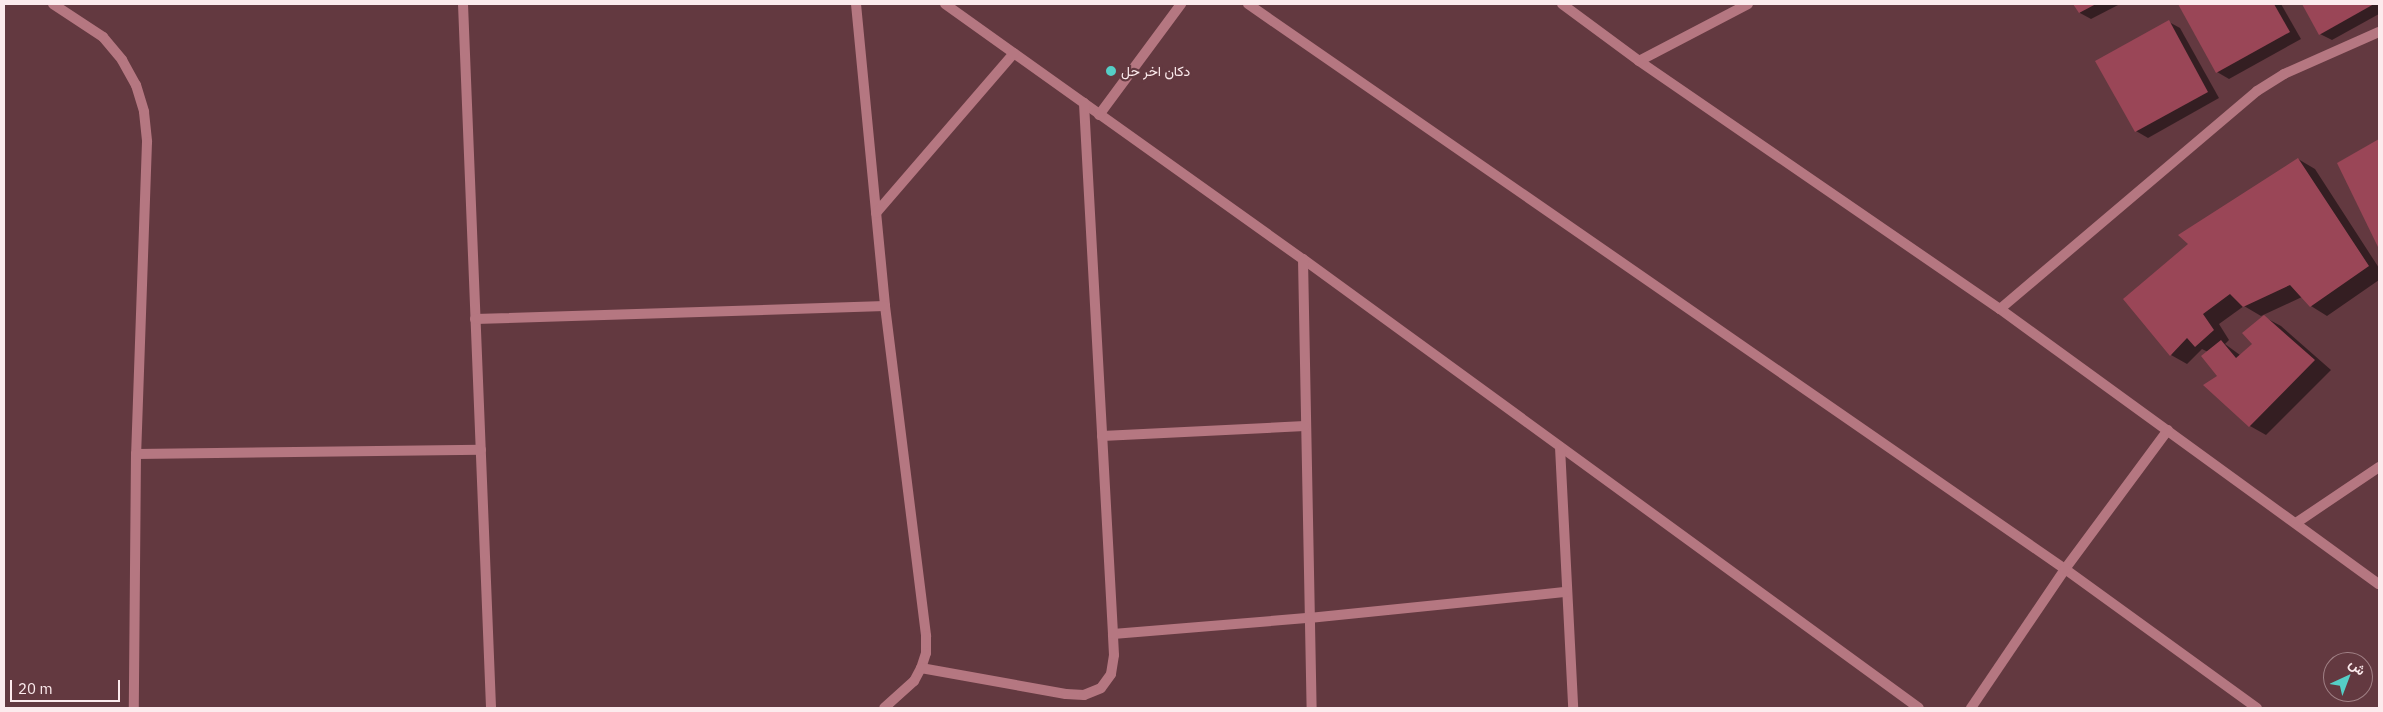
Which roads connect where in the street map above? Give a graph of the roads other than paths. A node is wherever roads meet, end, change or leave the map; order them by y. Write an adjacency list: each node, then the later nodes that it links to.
1 (53, 4): 24 (street)
2 (463, 4): 18 (street)
3 (856, 4): 14 (street)
4 (945, 4): 10 (street)
5 (1181, 4): 13 (street)
6 (1248, 4): 27 (street)
7 (1562, 4): 11 (street)
8 (1748, 4): 11 (street)
9 (2379, 32): 17 (street)
10 (1014, 53): 12 (street); 14 (street)
11 (1639, 61): 17 (street)
12 (1084, 104): 13 (street); 21 (street)
13 (1099, 115): 15 (street)
14 (876, 212): 16 (street)
15 (1302, 259): 19 (street); 22 (street)
16 (886, 306): 18 (street); 32 (street)
17 (2000, 309): 20 (street)
18 (474, 319): 23 (street)
19 (1305, 426): 21 (street); 30 (street)
20 (2168, 430): 26 (street); 27 (street)
21 (1102, 436): 31 (street)
22 (1560, 446): 29 (street); 38 (street)
23 (481, 450): 24 (street); 34 (street)
24 (136, 454): 33 (street)
25 (2379, 467): 26 (street)
26 (2296, 523): 28 (street)
27 (2065, 568): 39 (street); 40 (street)
28 (2379, 584)
29 (1567, 592): 30 (street); 37 (street)
30 (1309, 618): 31 (street); 36 (street)
31 (1113, 634): 32 (street)
32 (922, 668): 35 (street)
33 (134, 708)
34 (491, 708)
35 (884, 708)
36 (1312, 708)
37 (1573, 708)
38 (1919, 708)
39 (1971, 708)
40 (2257, 708)

